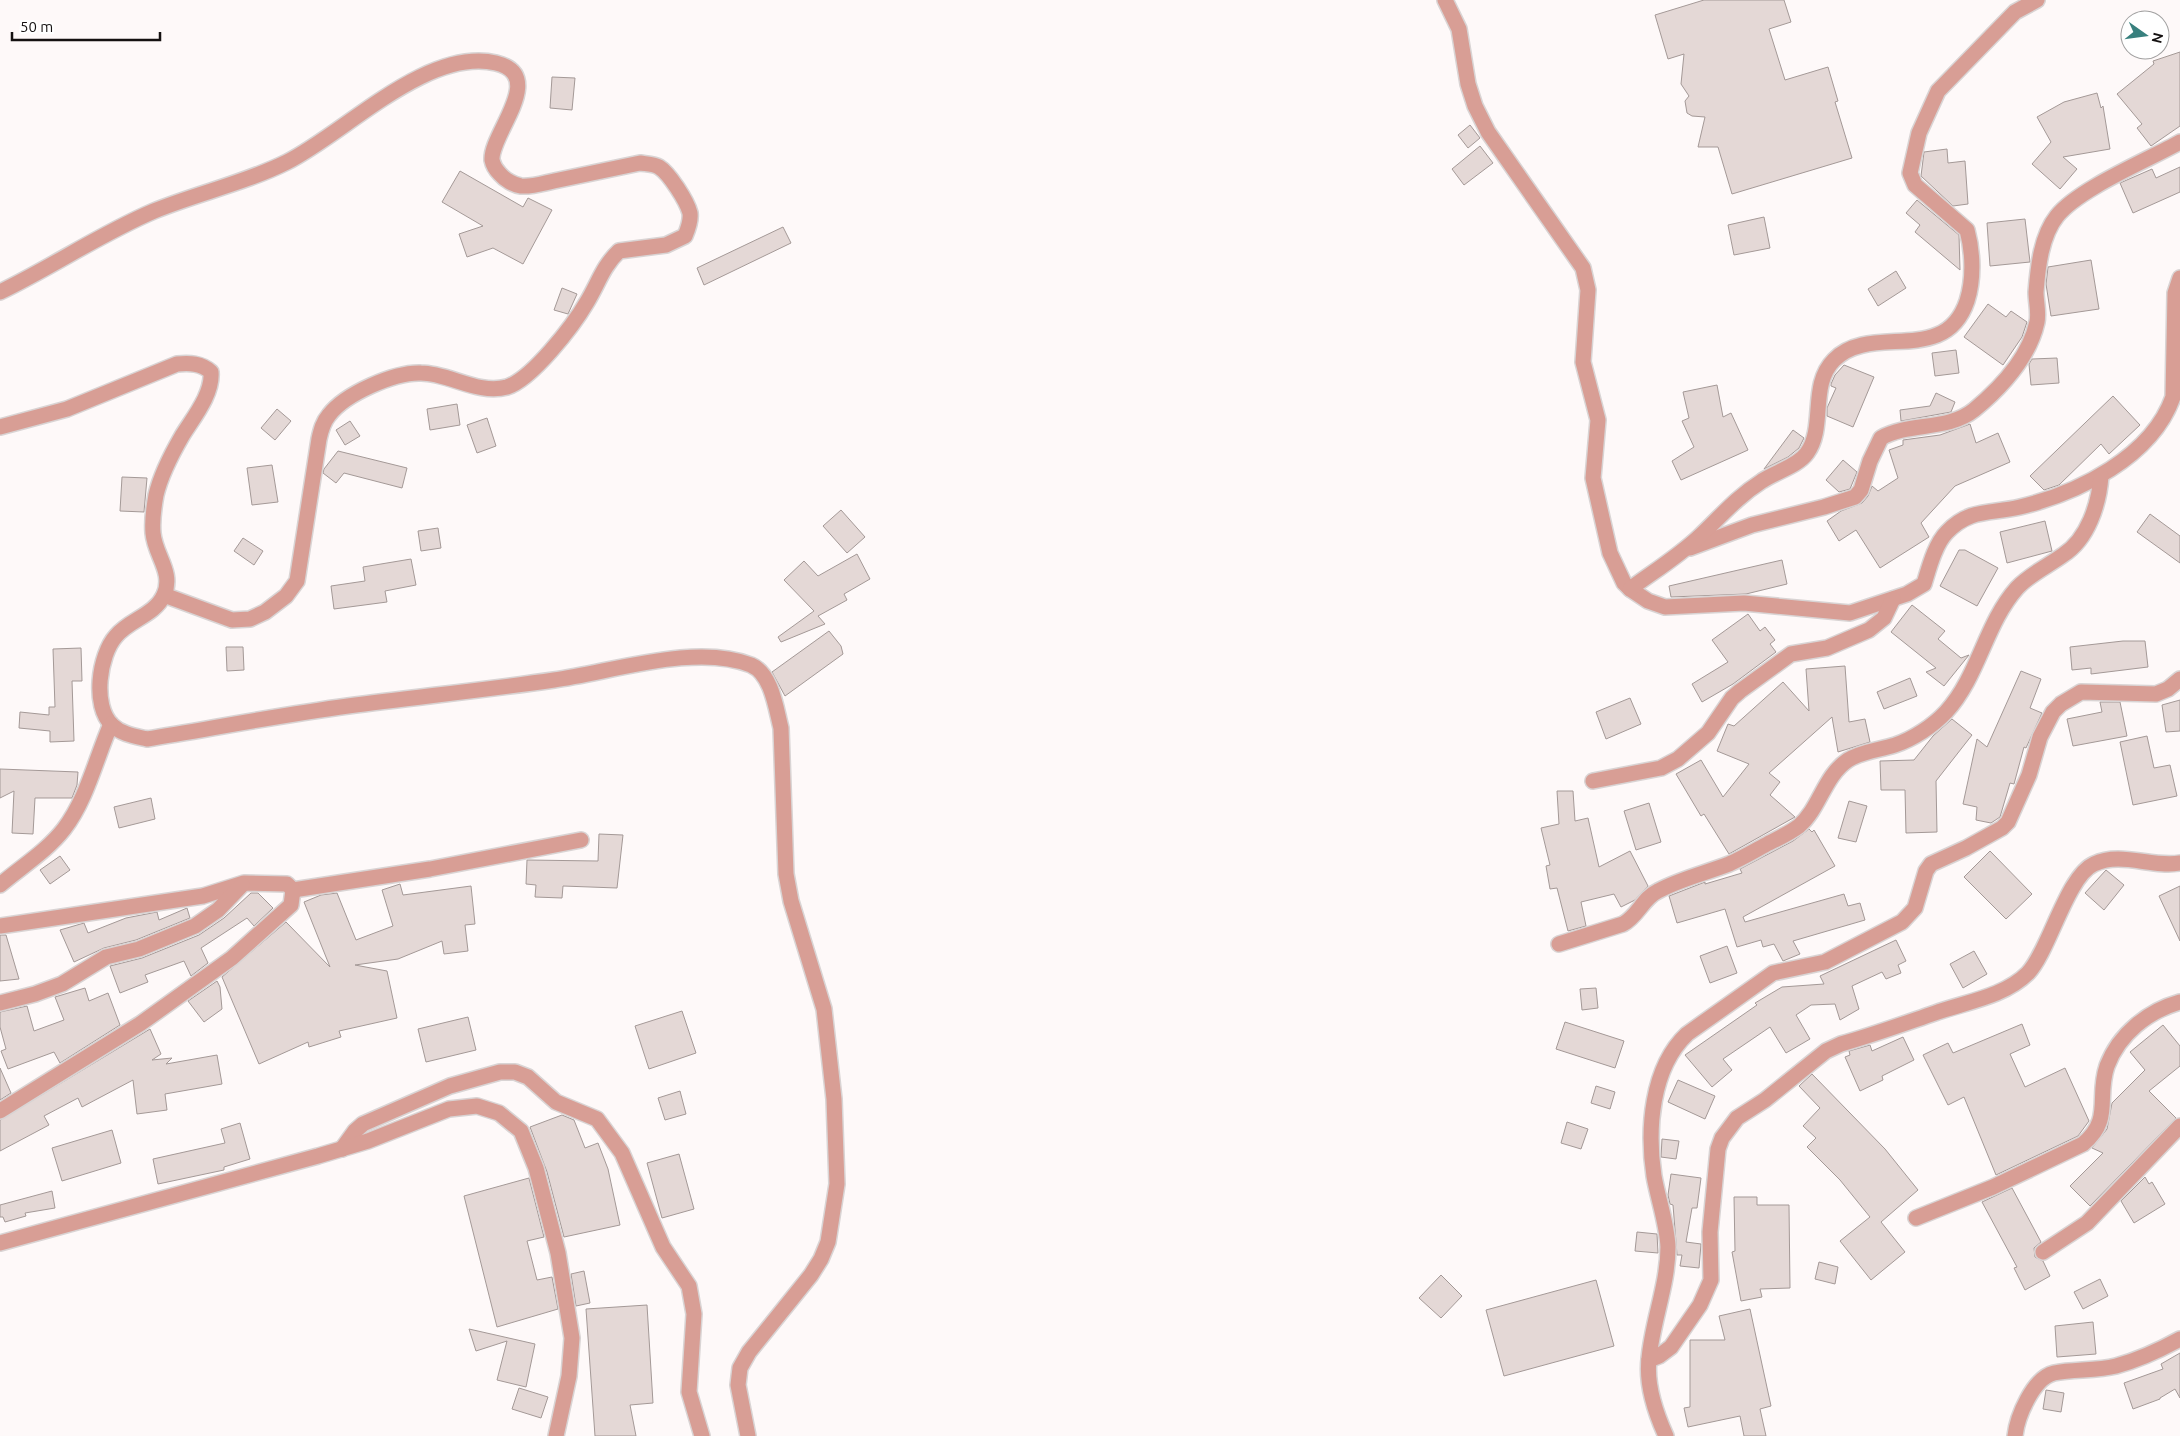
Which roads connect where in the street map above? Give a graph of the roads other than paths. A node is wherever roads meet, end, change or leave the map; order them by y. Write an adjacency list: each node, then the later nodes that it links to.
1 (1445, 0): 9 (street)
2 (2037, 0): 8 (street)
3 (2180, 142): 8 (street)
4 (2180, 278): 7 (street)
5 (0, 292): 10 (street)
6 (0, 427): 10 (street)
7 (2101, 476): 11 (street); 21 (street)
8 (1679, 553): 9 (street)
9 (1630, 589): 11 (street)
10 (164, 595): 13 (street)
11 (1892, 599): 14 (street)
12 (2180, 679): 31 (street)
13 (111, 724): 18 (street); 34 (street)
14 (1593, 781)
15 (581, 840): 19 (street)
16 (2180, 863): 31 (street)
17 (244, 883): 19 (street); 20 (street); 23 (street)
18 (0, 885)
19 (293, 890): 24 (street)
20 (0, 926)
21 (1559, 944)
22 (2180, 1002): 27 (street)
23 (0, 1003)
24 (0, 1111)
25 (2180, 1126): 29 (street)
26 (342, 1149): 28 (street); 32 (street); 33 (street)
27 (1916, 1218)
28 (0, 1243)
29 (2043, 1252)
30 (2180, 1339): 36 (street)
31 (1648, 1360): 35 (street)
32 (556, 1436)
33 (702, 1436)
34 (748, 1436)
35 (1666, 1436)
36 (2015, 1436)

